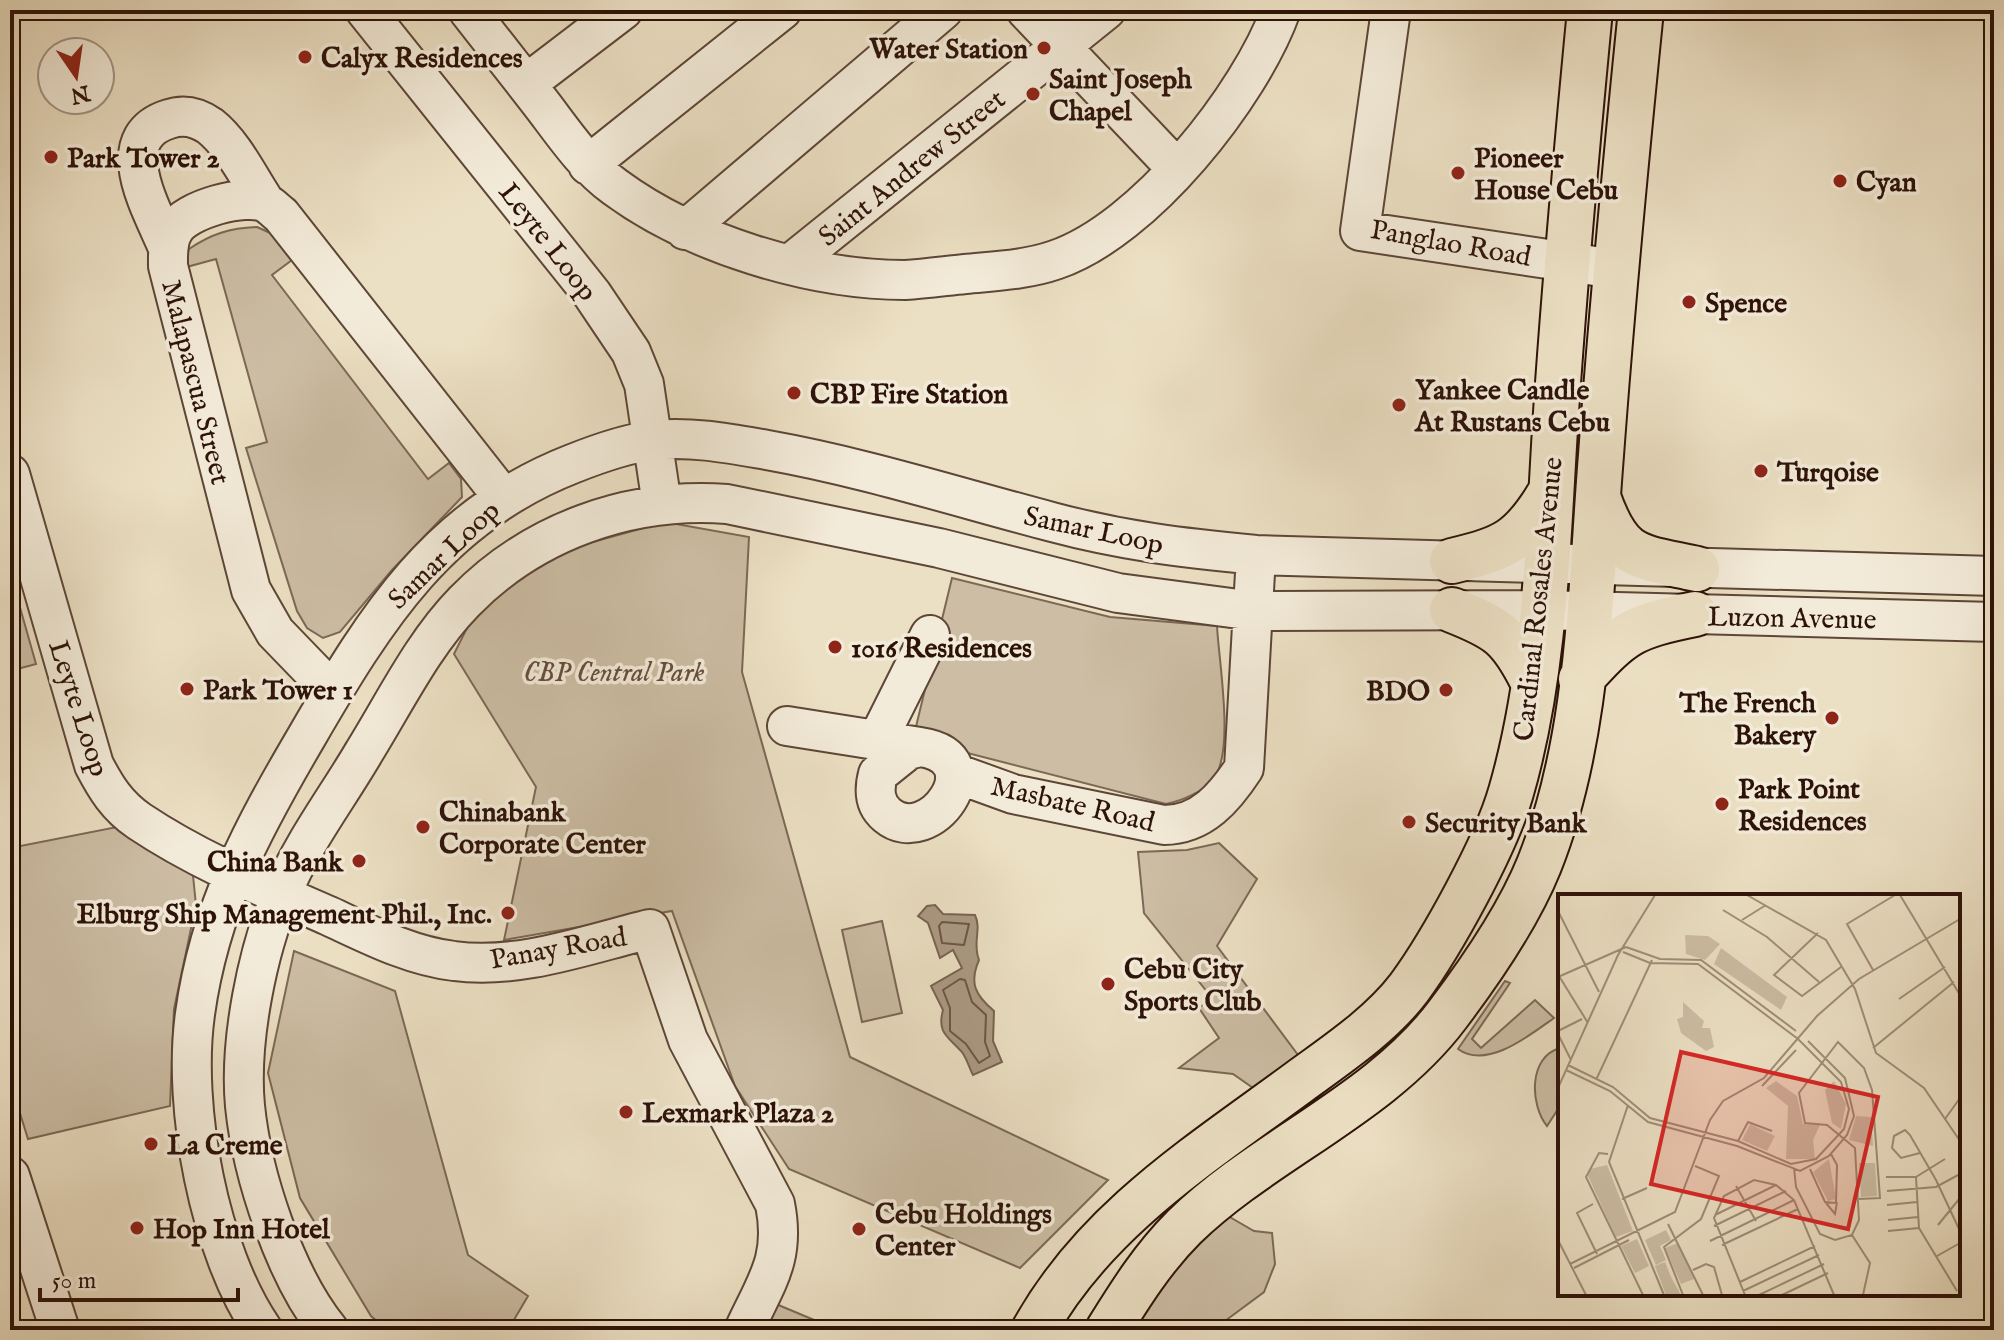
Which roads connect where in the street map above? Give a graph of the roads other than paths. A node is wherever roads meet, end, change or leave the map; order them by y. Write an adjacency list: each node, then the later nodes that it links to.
1 (365, 10): 22 (street, Leyte Loop)
2 (468, 10): 13 (street)
3 (623, 10): 13 (street)
4 (782, 10): 14 (street)
5 (943, 10): 17 (street)
6 (1026, 10): 12 (street)
7 (1106, 10): 12 (street, Saint Andrew Street)
8 (1281, 10): 15 (street)
9 (1391, 10): 19 (street, Panglao Road)
10 (1590, 10): 19 (main road, Cardinal Rosales Avenue)
11 (1641, 10): 21 (main road, Cardinal Rosales Avenue)
12 (1060, 48): 15 (street); 20 (street, Saint Andrew Street)
13 (526, 84): 14 (street)
14 (588, 165): 17 (street)
15 (1176, 168): 20 (street)
16 (265, 202): 18 (street, Malapascua Street); 18 (street); 26 (street)
17 (685, 230): 20 (street)
18 (168, 248): 43 (street, Malapascua Street)
19 (1566, 261): 21 (street, Panglao Road); 24 (main road, Cardinal Rosales Avenue)
20 (790, 264)
21 (1615, 269): 25 (main road, Cardinal Rosales Avenue)
22 (655, 440): 26 (street, Samar Loop); 27 (street, Leyte Loop); 28 (street, Samar Loop)
23 (10, 474): 48 (street, Leyte Loop)
24 (1550, 493): 29 (main road); 30 (main road, Cardinal Rosales Avenue)
25 (1598, 495): 31 (main road, Cardinal Rosales Avenue); 32 (main road)
26 (502, 496): 43 (street, Samar Loop)
27 (662, 505): 36 (street, Samar Loop); 49 (street, Samar Loop)
28 (1256, 555): 29 (street, Samar Loop); 36 (street, Masbate Road)
29 (1452, 561): 30 (street, Samar Loop)
30 (1545, 564): 31 (street, Samar Loop); 35 (main road, Cardinal Rosales Avenue)
31 (1592, 567): 32 (street, Luzon Avenue); 37 (main road, Cardinal Rosales Avenue)
32 (1697, 569): 33 (street, Luzon Avenue)
33 (1994, 576)
34 (1452, 610): 35 (street, Samar Loop); 36 (street, Samar Loop); 42 (main road)
35 (1541, 610): 37 (street, Samar Loop); 42 (main road, Cardinal Rosales Avenue)
36 (1254, 611): 47 (street, Masbate Road)
37 (1589, 611): 38 (street, Luzon Avenue); 41 (main road, Cardinal Rosales Avenue)
38 (1695, 614): 39 (street, Luzon Avenue); 41 (main road)
39 (1994, 622)
40 (930, 635): 45 (street)
41 (1581, 679): 56 (main road, Cardinal Rosales Avenue)
42 (1532, 680): 55 (main road, Cardinal Rosales Avenue)
43 (332, 691): 48 (street, Samar Loop)
44 (787, 726): 45 (street)
45 (878, 739): 46 (street)
46 (920, 747): 47 (street); 47 (street)
47 (955, 773)
48 (232, 872): 49 (street, Leyte Loop); 52 (street, Samar Loop)
49 (281, 895): 53 (street, Samar Loop); 54 (street, Panay Road)
50 (10, 1176): 51 (street)
51 (60, 1330)
52 (263, 1330)
53 (329, 1330)
54 (744, 1330)
55 (1034, 1330)
56 (1108, 1330)

